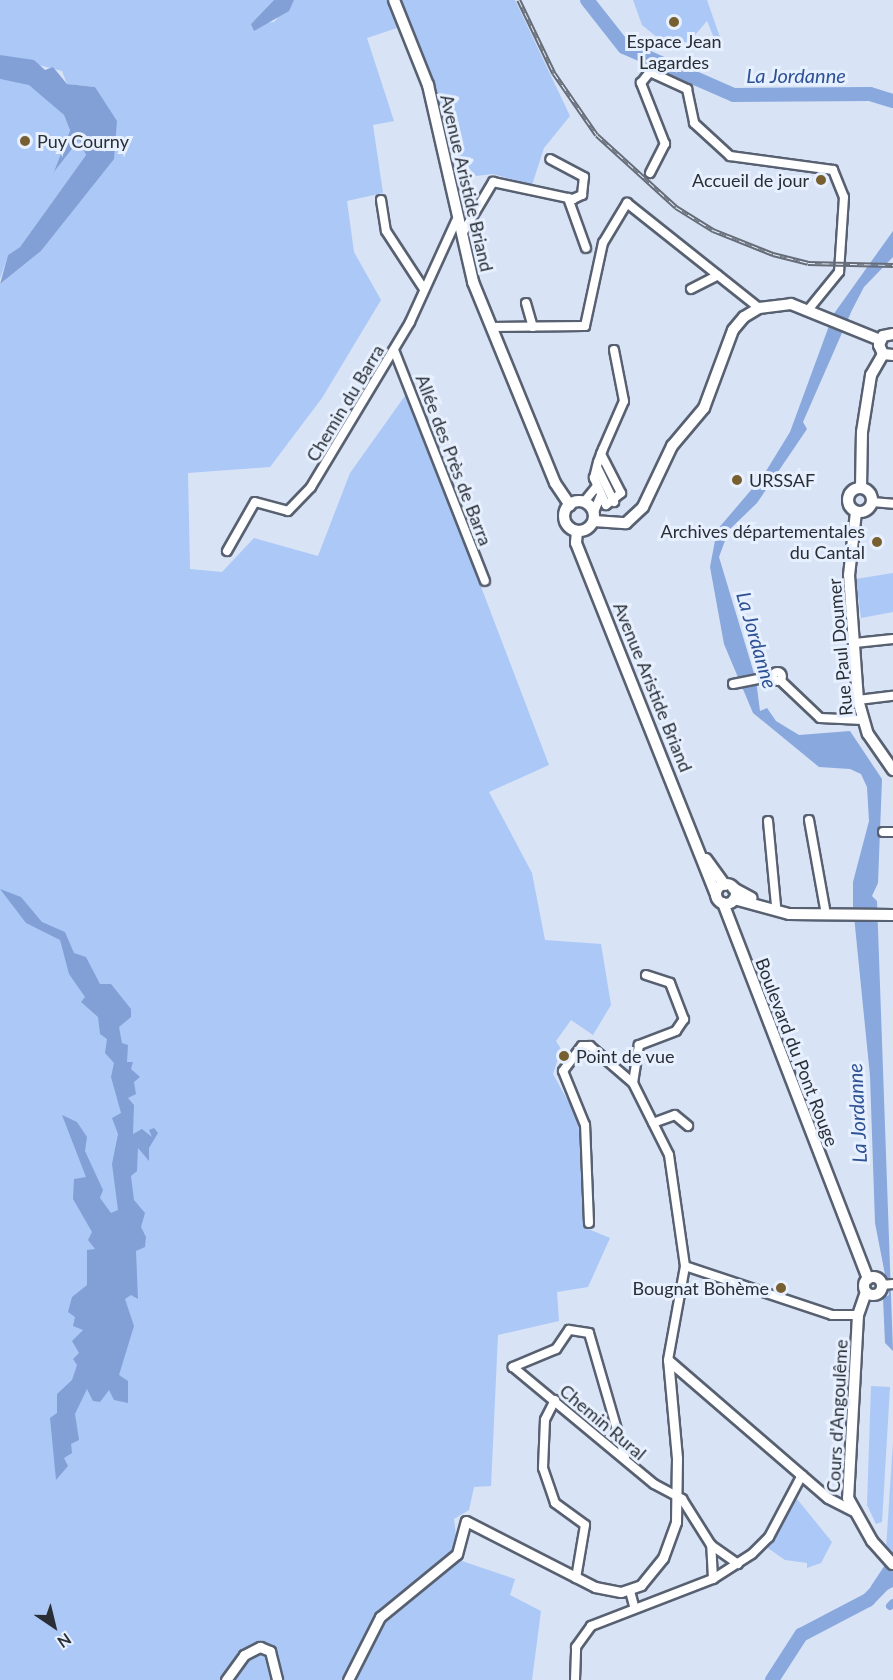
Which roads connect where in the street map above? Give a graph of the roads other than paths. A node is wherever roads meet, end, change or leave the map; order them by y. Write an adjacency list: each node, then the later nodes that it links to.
1 (394, 0): 6 (main road, Avenue Aristide Briand)
2 (550, 159): 4 (street)
3 (650, 173): 14 (street)
4 (568, 198): 7 (street); 8 (street)
5 (381, 200): 10 (street)
6 (456, 221): 7 (main road, Avenue Aristide Briand); 10 (street, Chemin du Barra)
7 (460, 238): 15 (main road, Avenue Aristide Briand)
8 (586, 248)
9 (718, 275): 11 (street); 13 (street); 16 (street)
10 (424, 288): 19 (street, Chemin du Barra)
11 (691, 289)
12 (526, 303): 16 (street)
13 (759, 308): 14 (main road); 33 (main road)
14 (808, 310): 18 (main road)
15 (491, 327): 16 (street); 31 (main road, Avenue Aristide Briand)
16 (533, 327)
17 (892, 331): 18 (main road)
18 (880, 340): 21 (main road)
19 (394, 350): 35 (street, Chemin du Barra); 36 (street, Allée des Près de Barra)
20 (614, 350): 22 (street)
21 (888, 355): 25 (main road)
22 (601, 454): 23 (street); 28 (street)
23 (596, 471): 24 (street); 28 (street)
24 (596, 487): 26 (street); 27 (street)
25 (861, 488): 29 (main road); 32 (main road, Rue Paul Doumer)
26 (600, 497): 28 (street); 33 (street)
27 (584, 502): 31 (main road); 33 (main road)
28 (614, 502)
29 (872, 502): 30 (street); 32 (main road)
30 (893, 504)
31 (570, 505): 34 (main road, Avenue Aristide Briand)
32 (856, 512): 38 (main road, Rue Paul Doumer)
33 (594, 517): 34 (main road)
34 (578, 531): 48 (main road, Avenue Aristide Briand)
35 (226, 551)
36 (485, 581)
37 (893, 639): 38 (street)
38 (855, 643): 41 (main road, Rue Paul Doumer)
39 (733, 684): 42 (street)
40 (893, 696): 41 (street)
41 (858, 700): 42 (main road, Rue Paul Doumer)
42 (863, 720): 43 (main road, Rue Paul Doumer)
43 (893, 770)
44 (809, 820): 53 (street)
45 (768, 821): 51 (street)
46 (883, 832): 47 (street)
47 (893, 832)
48 (702, 854): 49 (main road, Avenue Aristide Briand); 50 (main road, Avenue Aristide Briand)
49 (734, 893): 50 (main road); 50 (main road); 51 (main road); 51 (main road, Avenue Aristide Briand); 55 (main road, Avenue Aristide Briand)
50 (719, 899): 62 (main road, Boulevard du Pont Rouge)
51 (776, 906): 52 (main road, Avenue Aristide Briand)
52 (798, 909): 53 (main road, Avenue Aristide Briand); 55 (main road)
53 (826, 912): 54 (main road, Avenue Aristide Briand); 55 (main road, Avenue Aristide Briand)
54 (888, 913)
55 (786, 914)
56 (646, 975): 57 (street)
57 (633, 1083): 58 (street); 60 (street)
58 (653, 1123): 59 (street); 61 (street)
59 (688, 1126)
60 (589, 1223)
61 (685, 1266): 65 (street); 66 (street)
62 (868, 1279): 63 (main road); 64 (main road, Cours d'Angoulême)
63 (887, 1285): 64 (main road)
64 (866, 1292): 65 (main road, Cours d'Angoulême)
65 (858, 1315): 71 (main road, Cours d'Angoulême)
66 (668, 1360): 69 (street); 70 (street)
67 (555, 1400): 68 (street, Chemin Rural); 68 (street, Chemin Rural); 75 (street)
68 (625, 1457): 70 (street, Chemin Rural)
69 (802, 1475): 71 (street); 74 (street)
70 (676, 1496): 72 (street, Chemin Rural); 77 (street)
71 (852, 1510): 73 (main road, Cours d'Angoulême)
72 (711, 1545): 74 (street); 76 (street)
73 (890, 1562)
74 (738, 1564): 76 (street)
75 (576, 1578): 77 (street); 81 (street)
76 (713, 1579): 78 (street)
77 (630, 1591): 78 (street)
78 (634, 1606): 82 (street)
79 (226, 1680): 80 (street)
80 (277, 1680)
81 (348, 1680)
82 (575, 1680)

